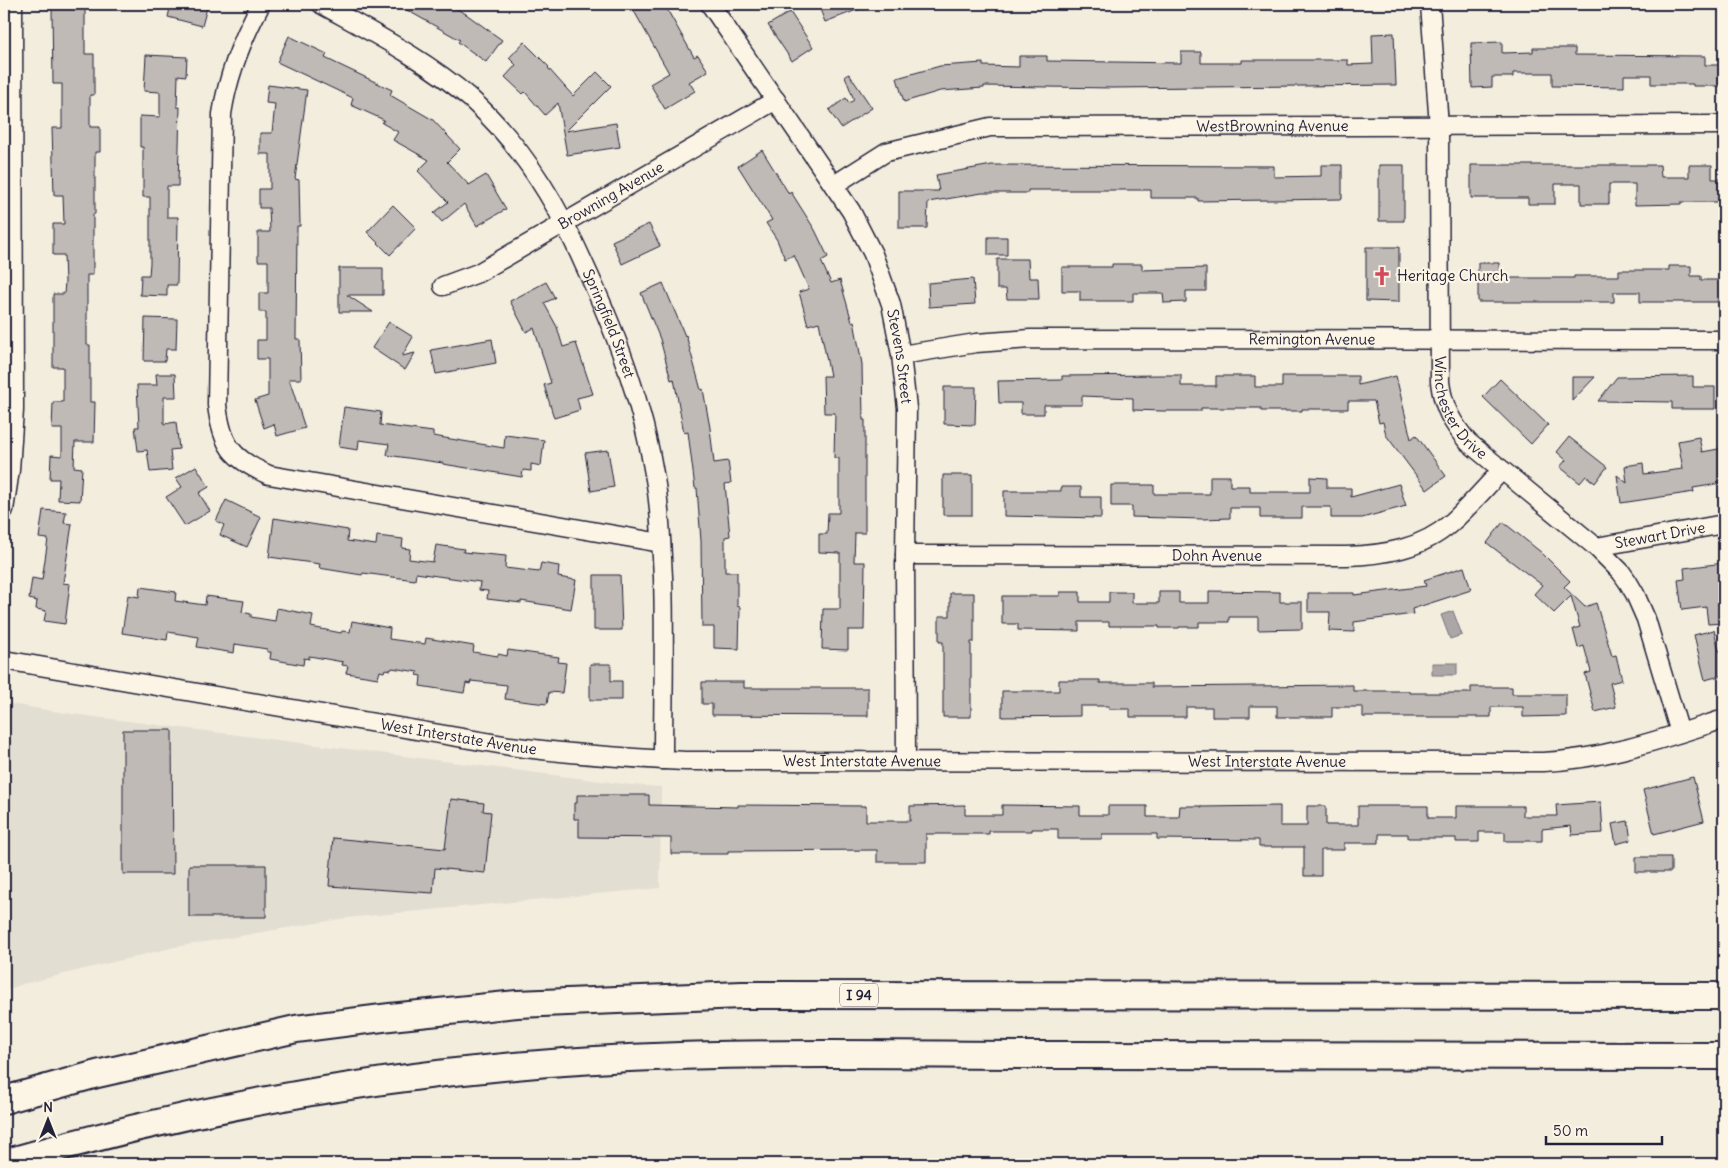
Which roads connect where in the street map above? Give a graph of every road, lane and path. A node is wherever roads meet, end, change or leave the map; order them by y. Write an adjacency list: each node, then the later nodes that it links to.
1 (13, 4): 9 (street)
2 (261, 4): 19 (street)
3 (321, 4): 11 (street, Springfield Street)
4 (1430, 4): 8 (street, Winchester Drive)
5 (718, 7): 6 (street, Stevens Street)
6 (776, 100): 10 (street, Stevens Street); 11 (street, Browning Avenue)
7 (1724, 125): 8 (street, WestBrowning Avenue)
8 (1439, 126): 10 (street, WestBrowning Avenue); 13 (street, Winchester Drive)
9 (9, 155): 17 (street)
10 (834, 184): 15 (street, Stevens Street)
11 (565, 224): 12 (street, Browning Avenue); 19 (street, Springfield Street)
12 (443, 286)
13 (1439, 340): 14 (street, Remington Avenue); 15 (street, Remington Avenue); 16 (street, Winchester Drive)
14 (1724, 340)
15 (901, 355): 21 (street, Stevens Street)
16 (1502, 470): 20 (street, Winchester Drive); 21 (street, Dohn Avenue)
17 (4, 510)
18 (1724, 524): 20 (street, Stewart Drive)
19 (661, 543): 25 (street, Springfield Street)
20 (1596, 547): 24 (street, Winchester Drive)
21 (905, 555): 26 (street, Stevens Street)
22 (4, 660): 25 (street, West Interstate Avenue)
23 (1724, 719): 24 (street, West Interstate Avenue)
24 (1680, 733): 26 (street, West Interstate Avenue)
25 (663, 760): 26 (street, West Interstate Avenue)
26 (906, 761)
27 (1724, 996): 29 (highway, I 94)
28 (1724, 1056): 30 (highway)
29 (4, 1100)
30 (4, 1163)

